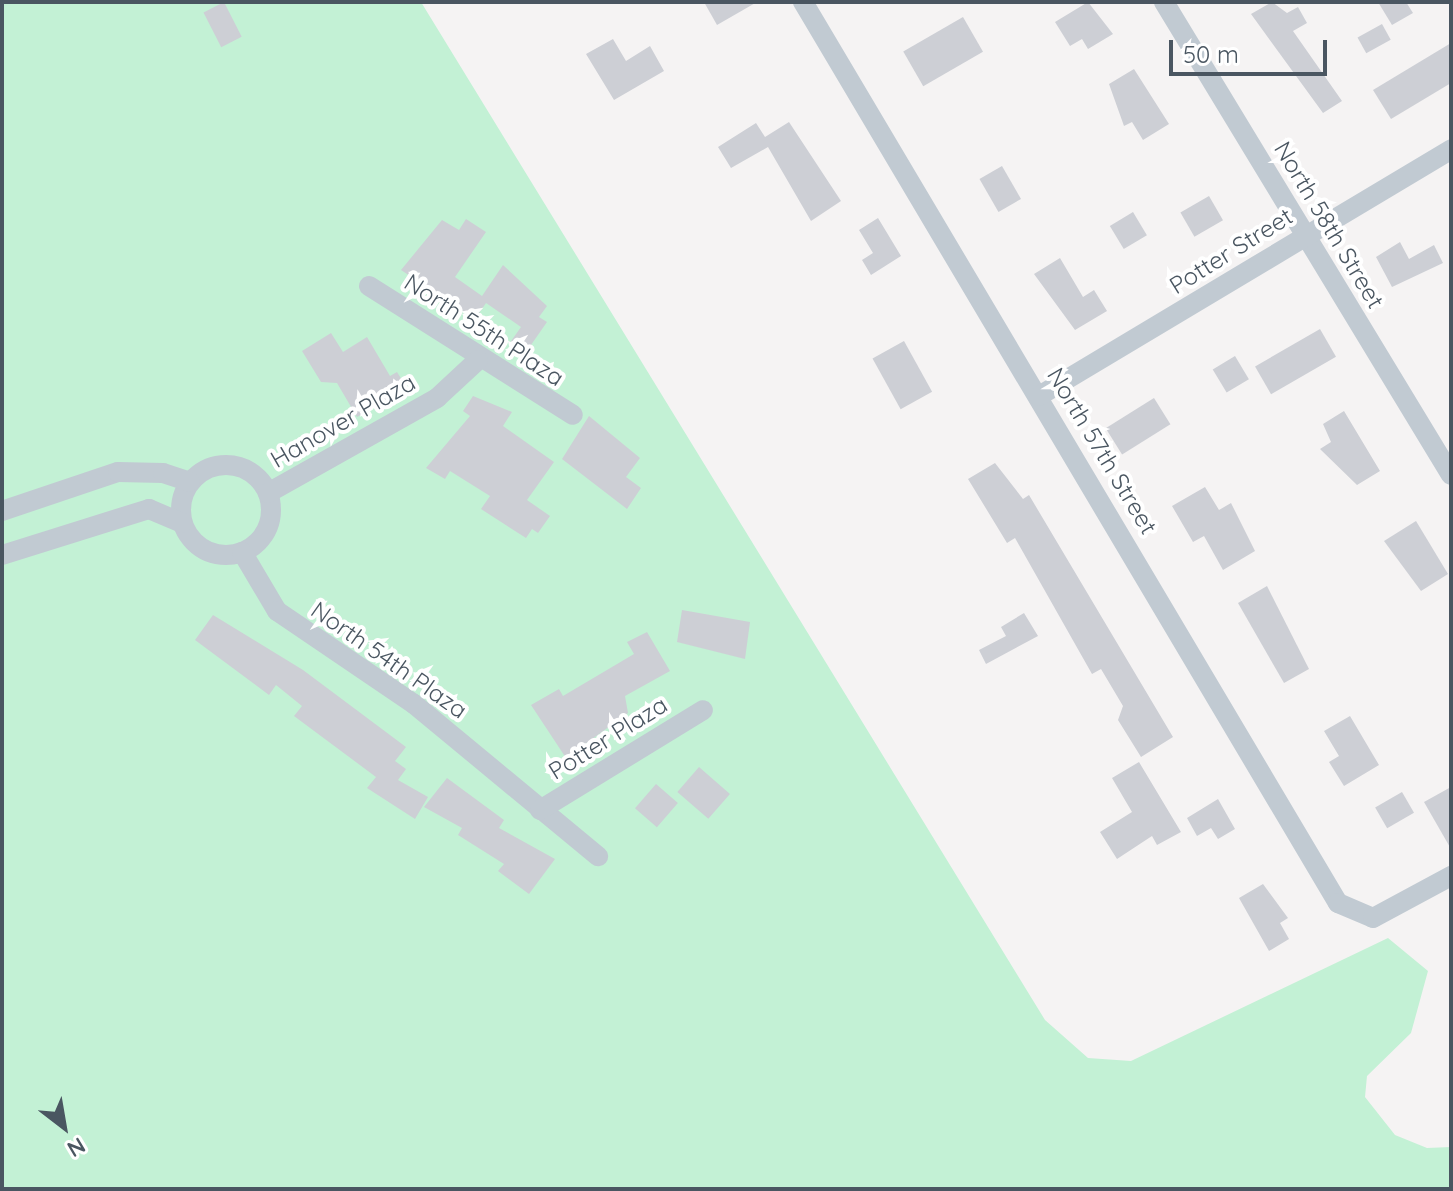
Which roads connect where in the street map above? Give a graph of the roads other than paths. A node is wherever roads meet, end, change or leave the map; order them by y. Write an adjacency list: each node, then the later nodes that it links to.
1 (803, 2): 7 (street, North 57th Street)
2 (1164, 2): 4 (street, North 58th Street)
3 (1451, 149): 4 (street, Potter Street)
4 (1305, 235): 7 (street, Potter Street); 9 (street, North 58th Street)
5 (369, 286): 6 (street, North 55th Plaza)
6 (478, 360): 8 (street, North 55th Plaza); 11 (street, Hanover Plaza)
7 (1039, 396): 19 (street, North 57th Street)
8 (573, 415)
9 (1451, 475)
10 (190, 482): 11 (street); 12 (street); 13 (street)
11 (268, 493): 14 (street)
12 (2, 511)
13 (182, 523): 14 (street); 15 (street)
14 (242, 552): 17 (street, North 54th Plaza)
15 (2, 555)
16 (703, 710): 17 (street, Potter Plaza)
17 (540, 810): 18 (street, North 54th Plaza)
18 (598, 856)
19 (1451, 876)

